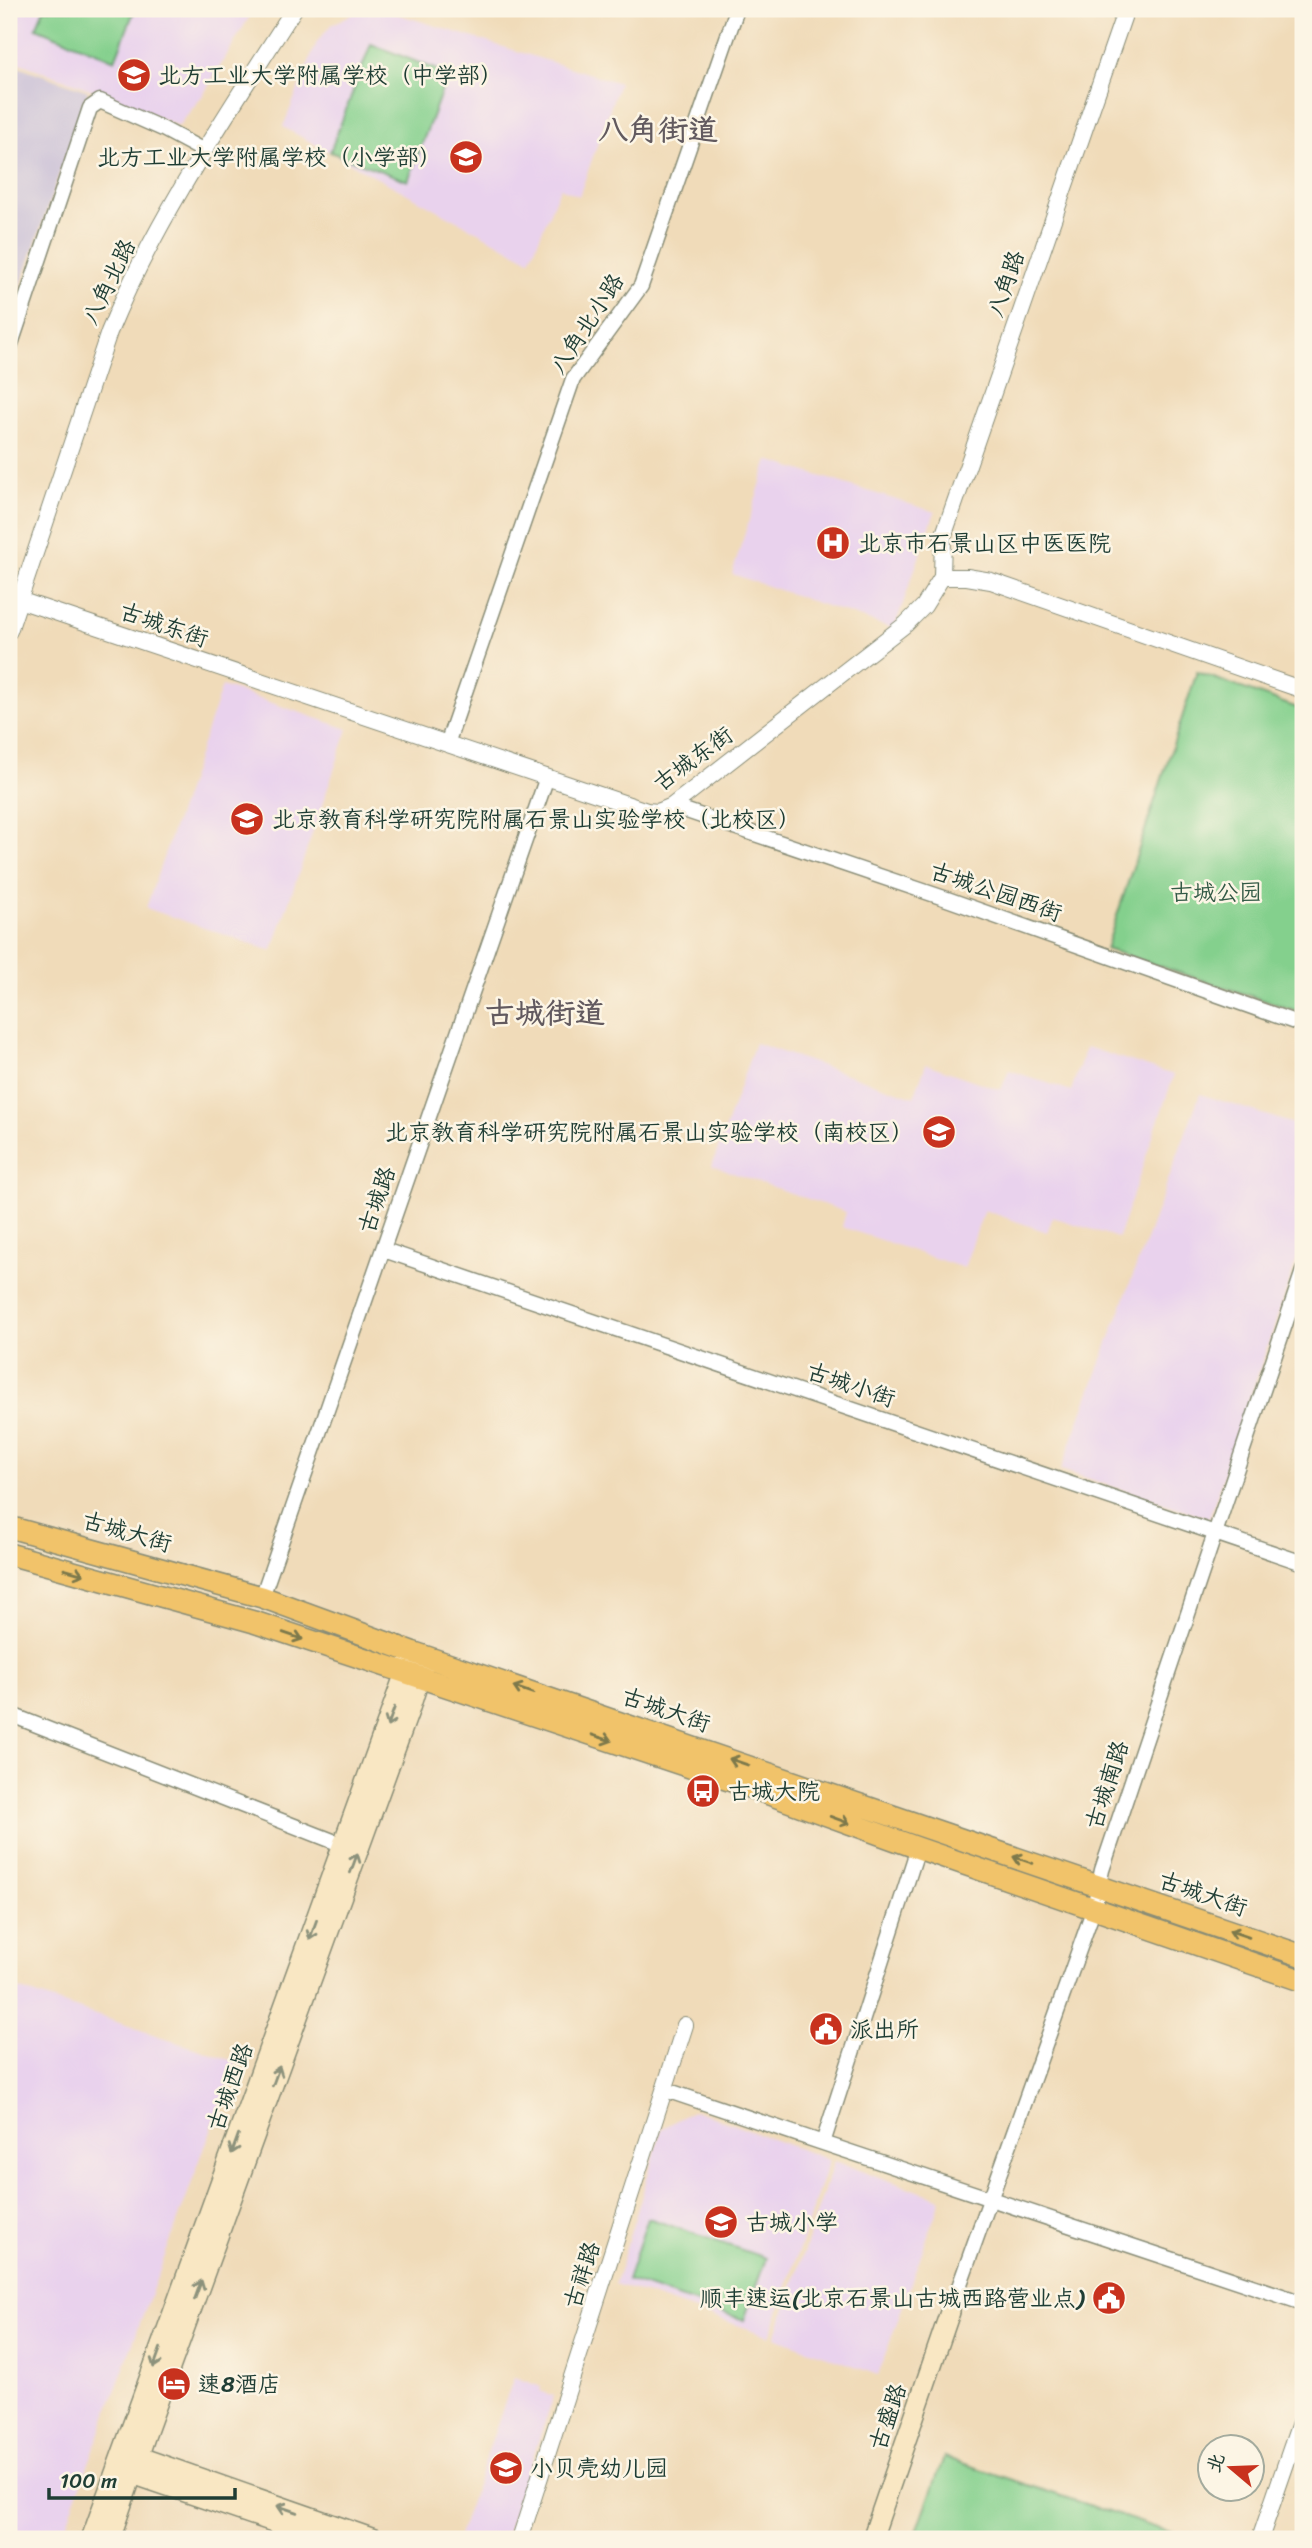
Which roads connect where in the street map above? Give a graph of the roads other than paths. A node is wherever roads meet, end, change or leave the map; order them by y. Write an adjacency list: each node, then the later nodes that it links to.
1 (294, 9): 4 (street, 八角北路)
2 (737, 9): 10 (street, 八角北小路)
3 (1126, 9): 6 (street, 八角路)
4 (204, 151): 5 (street); 7 (street, 八角北路)
5 (9, 350)
6 (942, 576): 9 (street); 12 (street, 古城东街)
7 (14, 600): 8 (street, 八角北路); 10 (street, 古城东街)
8 (9, 631)
9 (1303, 690)
10 (447, 744): 11 (street, 古城东街)
11 (547, 777): 12 (street, 古城东街); 14 (street, 古城路)
12 (673, 806): 13 (street, 古城公园西街)
13 (1303, 1025)
14 (384, 1250): 17 (street, 古城小街); 20 (street, 古城路)
15 (1303, 1271): 17 (street, 古城南路)
16 (9, 1527): 20 (main road, 古城大街)
17 (1214, 1534): 19 (street, 古城小街); 26 (street, 古城南路)
18 (9, 1554): 22 (main road, 古城大街, one-way to 22)
19 (1303, 1563)
20 (262, 1597): 21 (main road, 古城大街)
21 (419, 1654): 22 (main road, 古城西路); 26 (main road, 古城大街, one-way to 21)
22 (413, 1676): 24 (main road, 古城西路, one-way to 24); 25 (main road, 古城大街, one-way to 25); 37 (main road, 古城西路, one-way to 22)
23 (9, 1714): 24 (street)
24 (343, 1845): 37 (main road, 古城西路, one-way to 37)
25 (918, 1848): 27 (main road, 古城大街); 32 (street)
26 (1100, 1886): 27 (street, 古城南路); 28 (main road, 古城大街, one-way to 26)
27 (1094, 1908): 29 (main road, 古城大街); 33 (street, 古城南路)
28 (1303, 1956)
29 (1303, 1981)
30 (685, 2025): 31 (street, 古祥路)
31 (666, 2090): 32 (street); 42 (street, 古祥路)
32 (823, 2143): 33 (street)
33 (991, 2199): 34 (street); 35 (street, 古城南路)
34 (1303, 2303)
35 (950, 2312): 43 (main road, 古盛路)
36 (1303, 2414): 44 (street)
37 (128, 2463): 38 (main road, 古城西路); 39 (main road, 古城西路); 40 (main road); 41 (main road, one-way to 37)
38 (91, 2539)
39 (110, 2539)
40 (323, 2539)
41 (374, 2539)
42 (520, 2539)
43 (872, 2539)
44 (1261, 2539)

